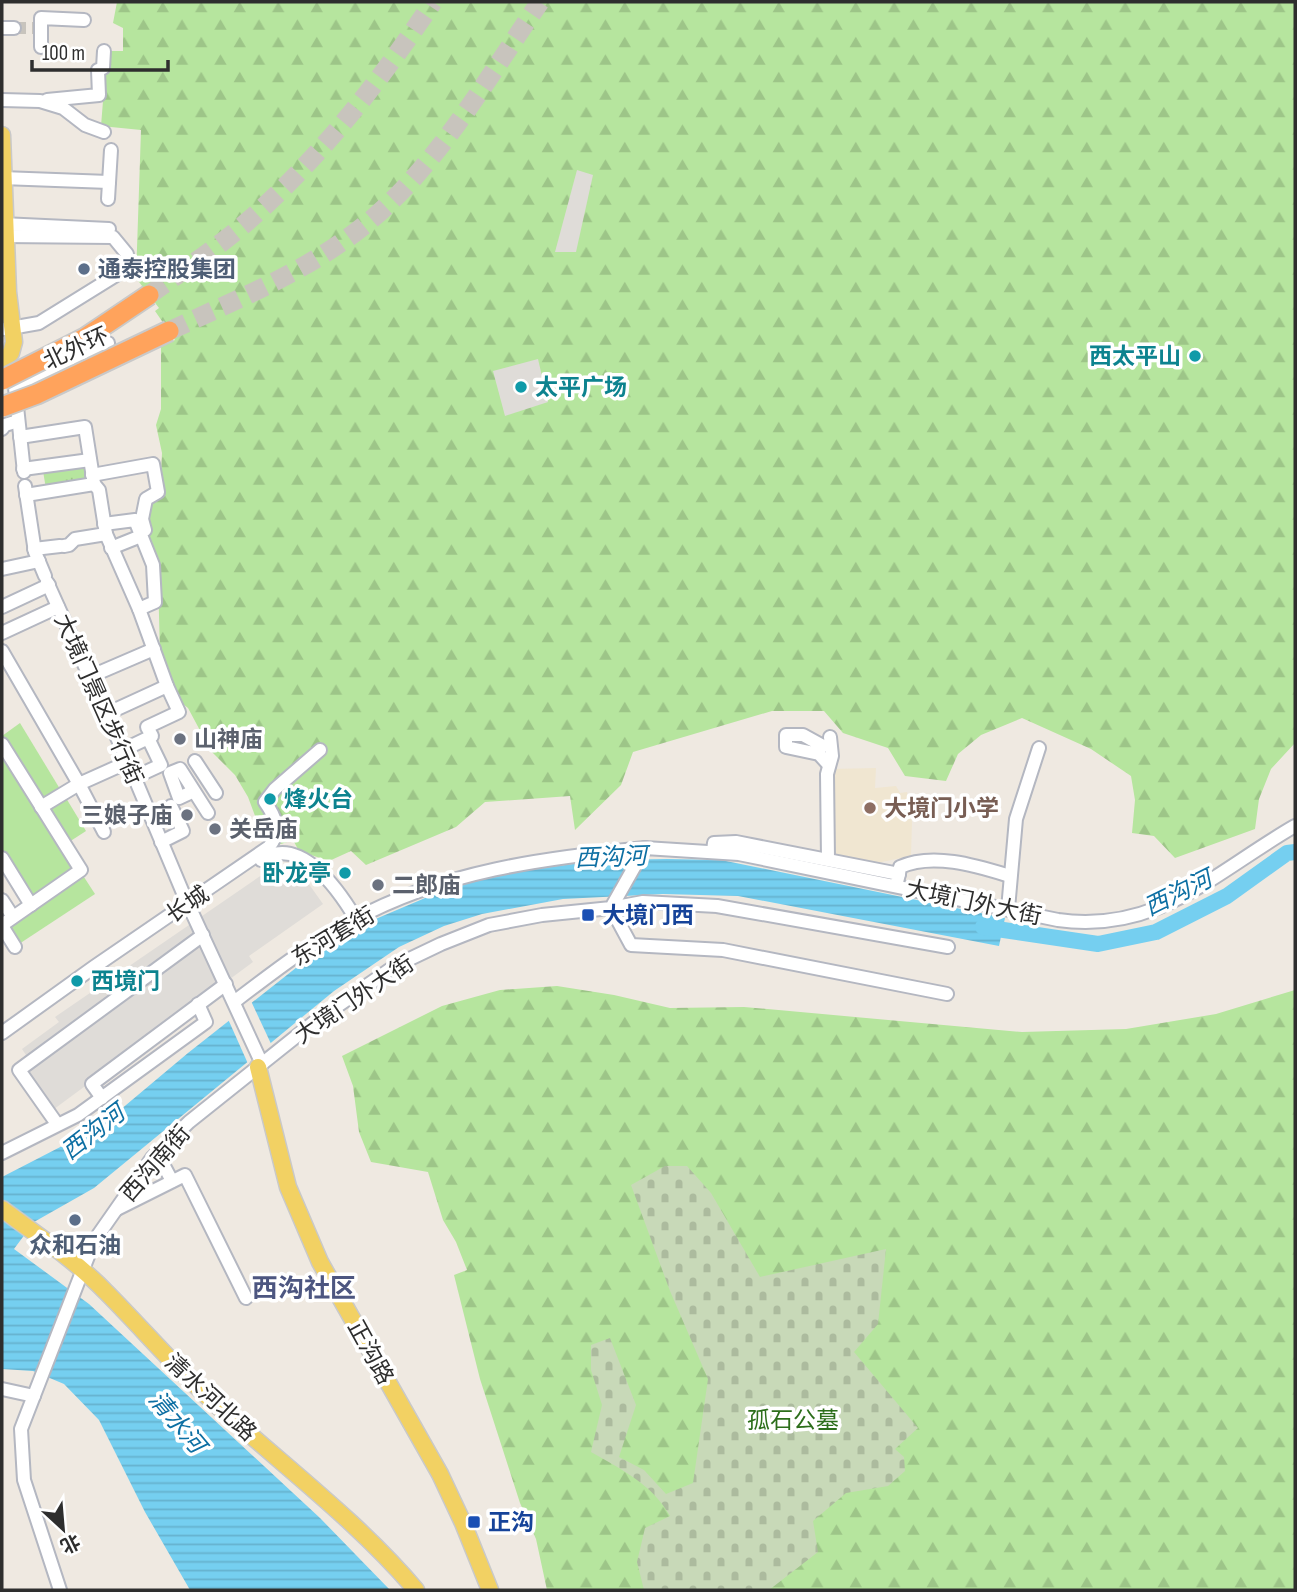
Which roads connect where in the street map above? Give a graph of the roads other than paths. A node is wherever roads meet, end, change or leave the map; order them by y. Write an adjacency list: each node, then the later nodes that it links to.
1 (84, 20): 2 (street)
2 (41, 47)
3 (104, 51): 5 (street)
4 (2, 100): 5 (street)
5 (40, 101): 6 (street)
6 (104, 132)
7 (2, 135): 9 (main road)
8 (111, 149): 10 (street)
9 (3, 178): 10 (street); 13 (main road)
10 (109, 182): 11 (street)
11 (108, 199)
12 (113, 229): 13 (street)
13 (4, 230): 16 (main road); 16 (street)
14 (149, 295): 20 (highway, 北外环, bridge)
15 (2, 304): 16 (main road)
16 (9, 328): 19 (main road)
17 (169, 331): 21 (highway, 北外环, bridge)
18 (108, 343): 20 (street)
19 (4, 353): 20 (street)
20 (8, 384): 22 (street)
21 (2, 407)
22 (18, 421): 23 (street); 24 (street)
23 (2, 429)
24 (20, 438): 25 (street); 25 (street)
25 (90, 460): 26 (street)
26 (93, 479): 27 (street); 28 (street); 32 (street, 大境门景区步行街)
27 (138, 520): 28 (street); 29 (street); 31 (street)
28 (105, 529): 30 (street); 32 (street)
29 (141, 536): 30 (street); 31 (street)
30 (111, 548): 37 (street)
31 (148, 552): 37 (street)
32 (37, 555): 33 (street); 34 (street, 大境门景区步行街)
33 (2, 569)
34 (47, 581): 35 (street); 36 (street, 大境门景区步行街)
35 (2, 607)
36 (58, 607): 38 (street); 41 (street, 大境门景区步行街)
37 (139, 609): 39 (street)
38 (2, 633)
39 (154, 649): 41 (street); 42 (street)
40 (2, 651): 54 (street)
41 (89, 677): 43 (street, 大境门景区步行街)
42 (167, 686): 43 (street); 44 (street)
43 (106, 714): 49 (street, 大境门景区步行街)
44 (148, 738): 49 (street); 52 (street)
45 (2, 744): 58 (street)
46 (1039, 748): 68 (street)
47 (320, 750): 84 (street, 长城)
48 (209, 755): 50 (street)
49 (125, 756): 53 (street, 大境门景区步行街); 54 (street)
50 (195, 761): 52 (street); 55 (street)
51 (829, 765): 51 (street); 67 (street)
52 (170, 769): 53 (street); 56 (street); 57 (street)
53 (135, 777): 60 (street, 大境门景区步行街)
54 (79, 785): 58 (street); 62 (street)
55 (216, 793)
56 (197, 798): 57 (street); 59 (street)
57 (175, 802): 60 (street); 63 (street)
58 (41, 807): 73 (street)
59 (208, 813)
60 (150, 816): 63 (street, 大境门景区步行街)
61 (1295, 827): 74 (street, 大境门外大街)
62 (104, 832)
63 (161, 842): 71 (street, 大境门景区步行街)
64 (713, 851): 65 (street, 大境门外大街); 67 (street); 69 (street, 大境门外大街)
65 (641, 854): 72 (street); 75 (street, 东河套街)
66 (2, 858): 73 (street)
67 (828, 859): 69 (street)
68 (1010, 876): 69 (street); 74 (street)
69 (898, 880): 74 (street, 大境门外大街)
70 (2, 900): 76 (street)
71 (187, 902): 75 (street); 77 (street, 大境门景区步行街)
72 (614, 902): 79 (street, 大境门外大街); 81 (street); 85 (street, 大境门外大街)
73 (31, 905): 76 (street)
74 (1008, 909)
75 (356, 919): 83 (street, 东河套街)
76 (5, 923): 78 (street)
77 (203, 935): 80 (street, 大境门景区步行街); 87 (street)
78 (15, 947)
79 (948, 947)
80 (226, 984): 82 (street); 83 (street, 大境门景区步行街)
81 (947, 994)
82 (198, 1004): 86 (street); 86 (street)
83 (235, 1006): 85 (street, 大境门景区步行街)
84 (2, 1033)
85 (257, 1066): 89 (street, 西沟南街); 102 (main road, 正沟路); 103 (main road, 正沟路)
86 (102, 1097): 87 (street)
87 (57, 1124): 88 (street)
88 (2, 1153)
89 (157, 1153): 90 (street); 92 (street, 西沟南街)
90 (172, 1181): 92 (street); 96 (street)
91 (2, 1209): 94 (main road, 清水河北路)
92 (114, 1211): 95 (street, 西沟南街)
93 (2, 1221): 94 (main road, 清水河北路)
94 (26, 1233): 95 (main road, 清水河北路)
95 (79, 1279): 98 (street, 西沟南街); 100 (main road, 清水河北路); 101 (main road, 清水河北路)
96 (246, 1298)
97 (2, 1389): 98 (street)
98 (34, 1396): 99 (street, 西沟南街)
99 (60, 1590)
100 (408, 1590)
101 (416, 1590)
102 (483, 1590)
103 (490, 1590)

